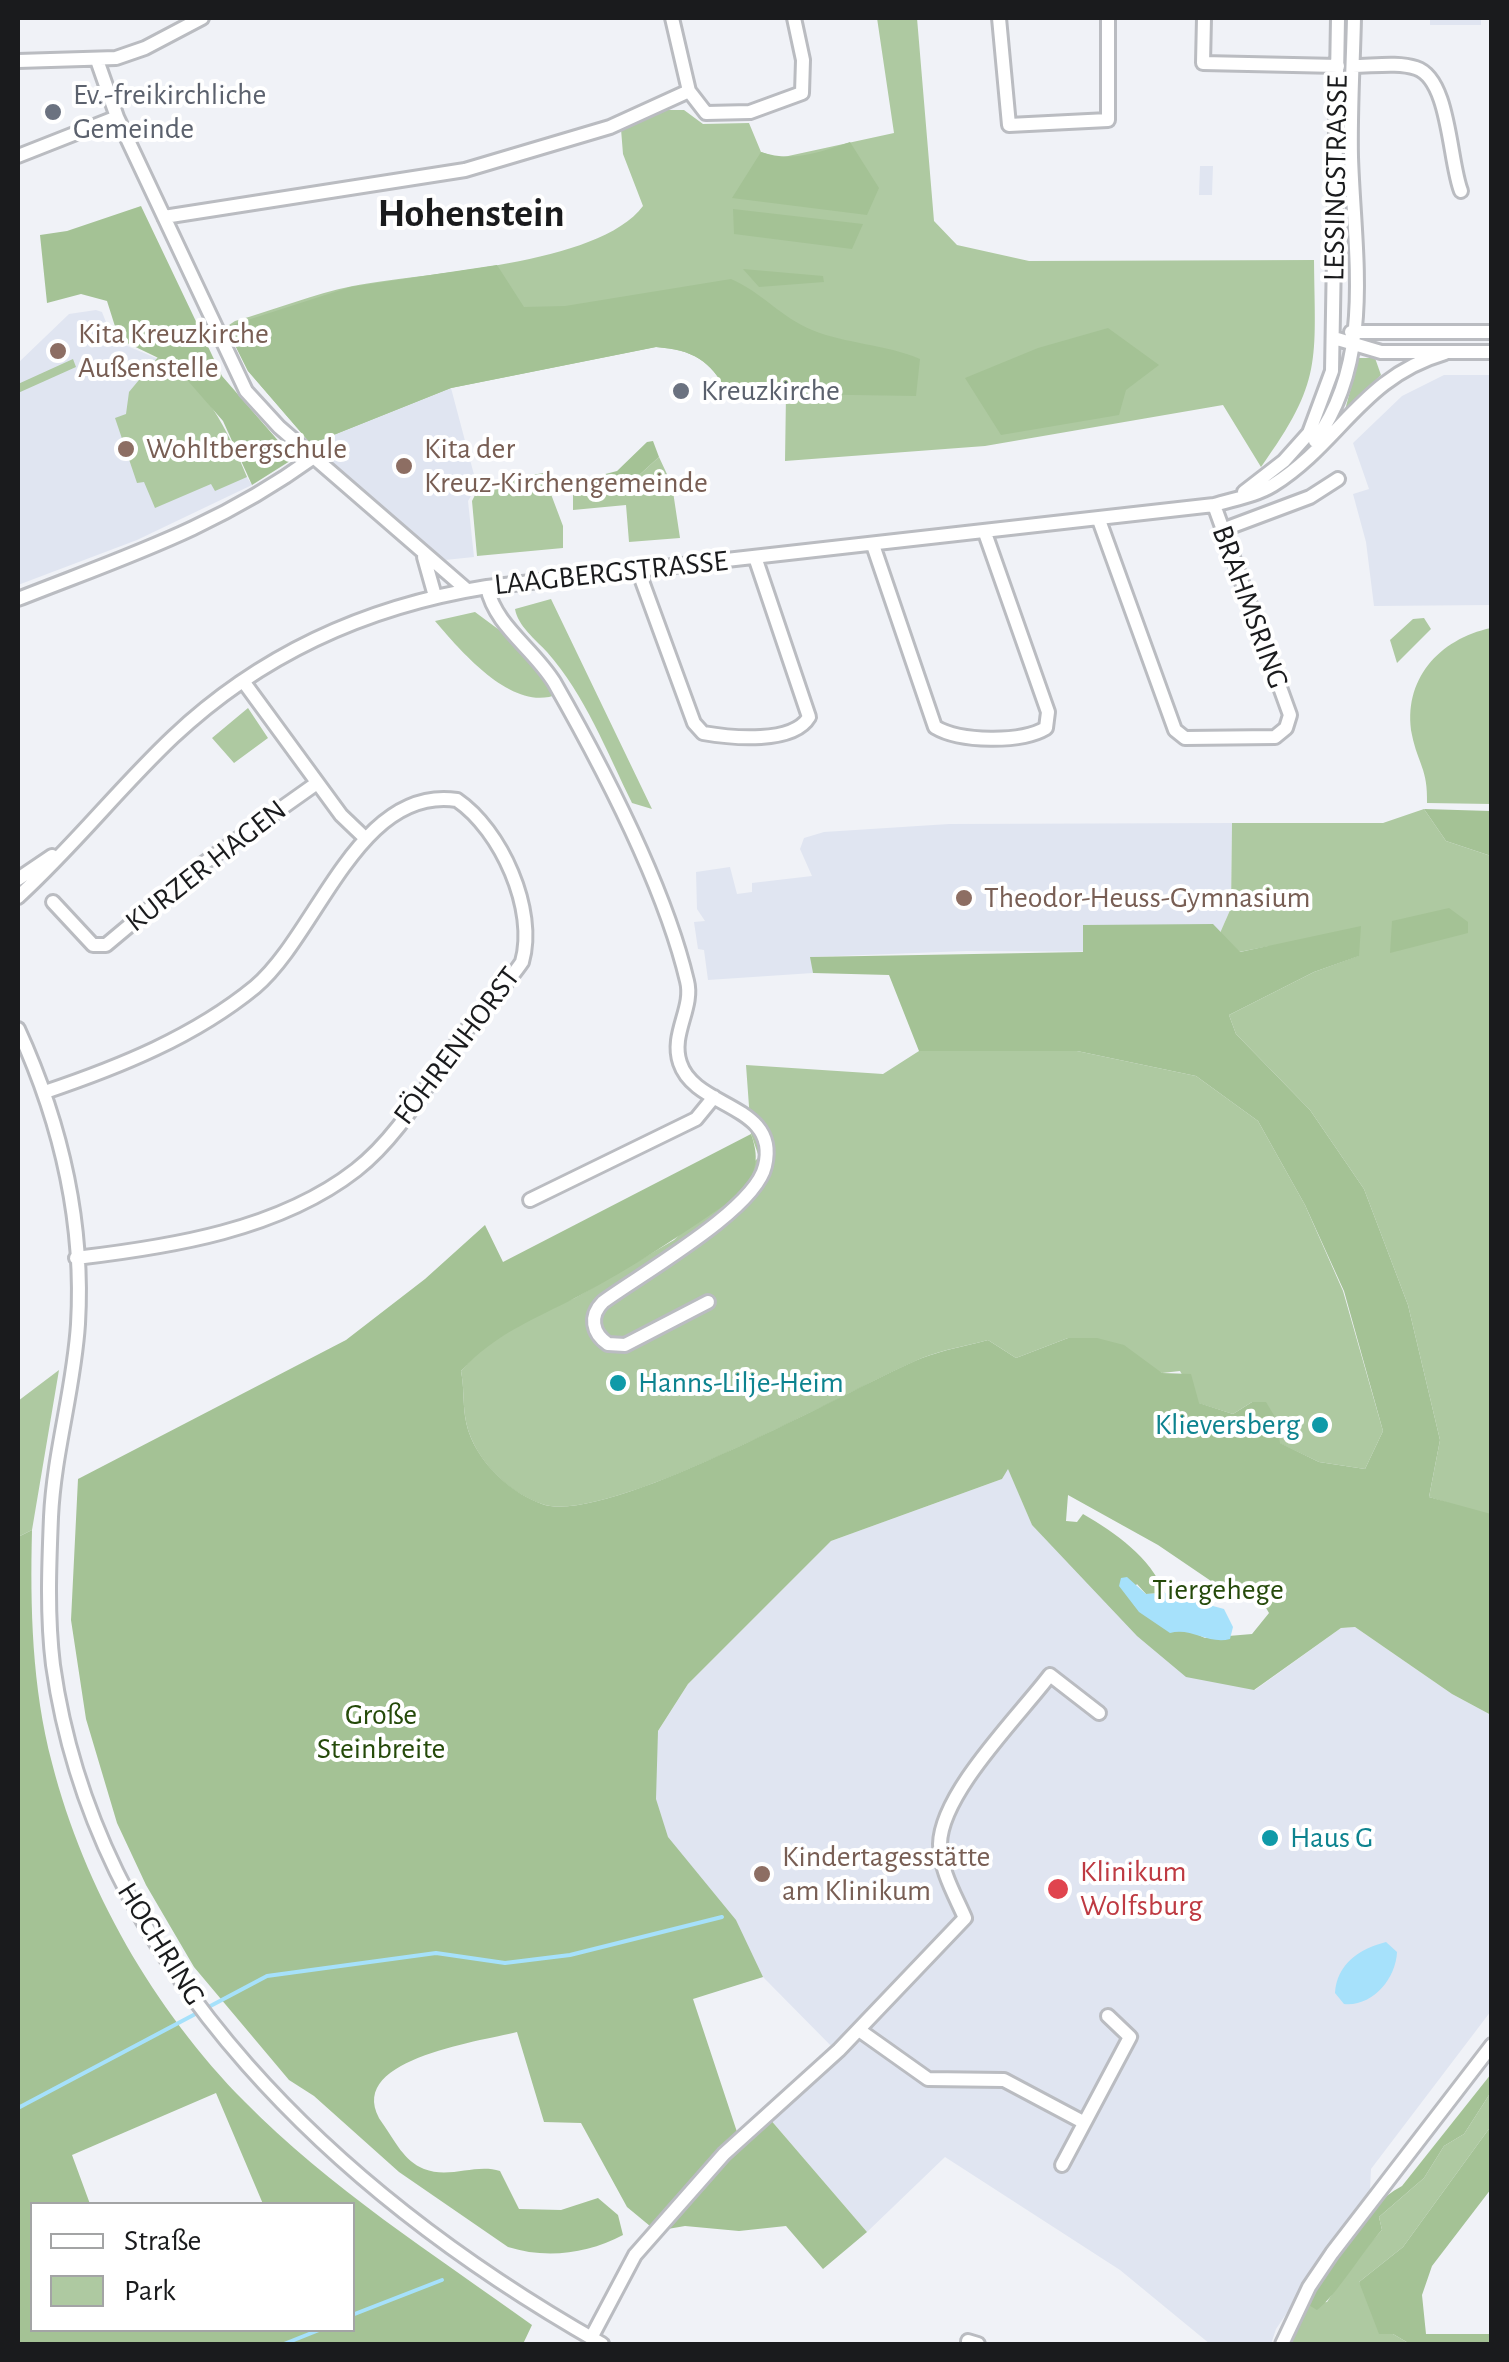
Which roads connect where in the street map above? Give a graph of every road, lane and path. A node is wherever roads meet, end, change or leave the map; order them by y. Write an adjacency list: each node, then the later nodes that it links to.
1 (202, 18): 9 (street)
2 (672, 18): 13 (street)
3 (794, 18): 13 (street)
4 (1000, 18): 5 (street)
5 (1108, 18)
6 (1204, 18): 11 (street)
7 (1338, 18): 11 (street, LESSINGSTRASSE)
8 (1354, 18): 12 (street, LESSINGSTRASSE)
9 (97, 60): 10 (street); 14 (street)
10 (18, 61)
11 (1338, 66): 20 (street, LESSINGSTRASSE)
12 (1353, 66): 16 (street, LESSINGSTRASSE); 18 (street, LESSINGSTRASSE)
13 (689, 92): 17 (street)
14 (117, 116): 15 (street); 17 (street)
15 (18, 156)
16 (1461, 191)
17 (164, 218): 24 (street)
18 (1356, 330): 19 (street); 20 (street); 21 (street, LAAGBERGSTRASSE)
19 (1492, 332)
20 (1334, 338): 21 (street); 27 (street, LAAGBERGSTRASSE)
21 (1355, 347): 23 (street); 25 (street, LAAGBERGSTRASSE)
22 (1492, 352): 23 (street)
23 (1444, 353): 25 (street, LAAGBERGSTRASSE)
24 (314, 458): 33 (street); 39 (street)
25 (1302, 460): 27 (street, LAAGBERGSTRASSE)
26 (1338, 478): 30 (street)
27 (1234, 500): 28 (street, LAAGBERGSTRASSE)
28 (1214, 505): 29 (street, LAAGBERGSTRASSE); 30 (street, BRAHMSRING)
29 (1099, 520): 30 (street, BRAHMSRING); 31 (street, LAAGBERGSTRASSE)
30 (1222, 530)
31 (985, 532): 32 (street, LAAGBERGSTRASSE); 32 (street)
32 (873, 545): 34 (street, LAAGBERGSTRASSE)
33 (422, 555): 37 (street); 38 (street)
34 (755, 557): 35 (street, LAAGBERGSTRASSE); 35 (street)
35 (638, 570): 36 (street, LAAGBERGSTRASSE)
36 (487, 587): 37 (street, LAAGBERGSTRASSE); 49 (street)
37 (467, 590): 38 (street, LAAGBERGSTRASSE)
38 (435, 596): 40 (street, LAAGBERGSTRASSE)
39 (18, 599)
40 (242, 681): 41 (street, KURZER HAGEN); 43 (street, LAAGBERGSTRASSE)
41 (316, 783): 42 (street, KURZER HAGEN); 46 (street, KURZER HAGEN)
42 (364, 837): 48 (street, FÖHRENHORST); 51 (street, FÖHRENHORST)
43 (70, 844): 44 (street, LAAGBERGSTRASSE); 45 (street, LAAGBERGSTRASSE)
44 (18, 879)
45 (18, 897)
46 (53, 902)
47 (18, 1029): 48 (street, HOCHRING)
48 (45, 1092): 51 (street, HOCHRING)
49 (714, 1097): 50 (street); 52 (street)
50 (530, 1200)
51 (76, 1258): 59 (street, HOCHRING)
52 (708, 1302)
53 (1100, 1713): 55 (street, HOCHRING)
54 (1108, 2016): 57 (street)
55 (859, 2030): 57 (street); 59 (street, HOCHRING)
56 (1492, 2045): 60 (street)
57 (1083, 2122): 58 (street)
58 (1062, 2165)
59 (596, 2342)
60 (1282, 2344)

